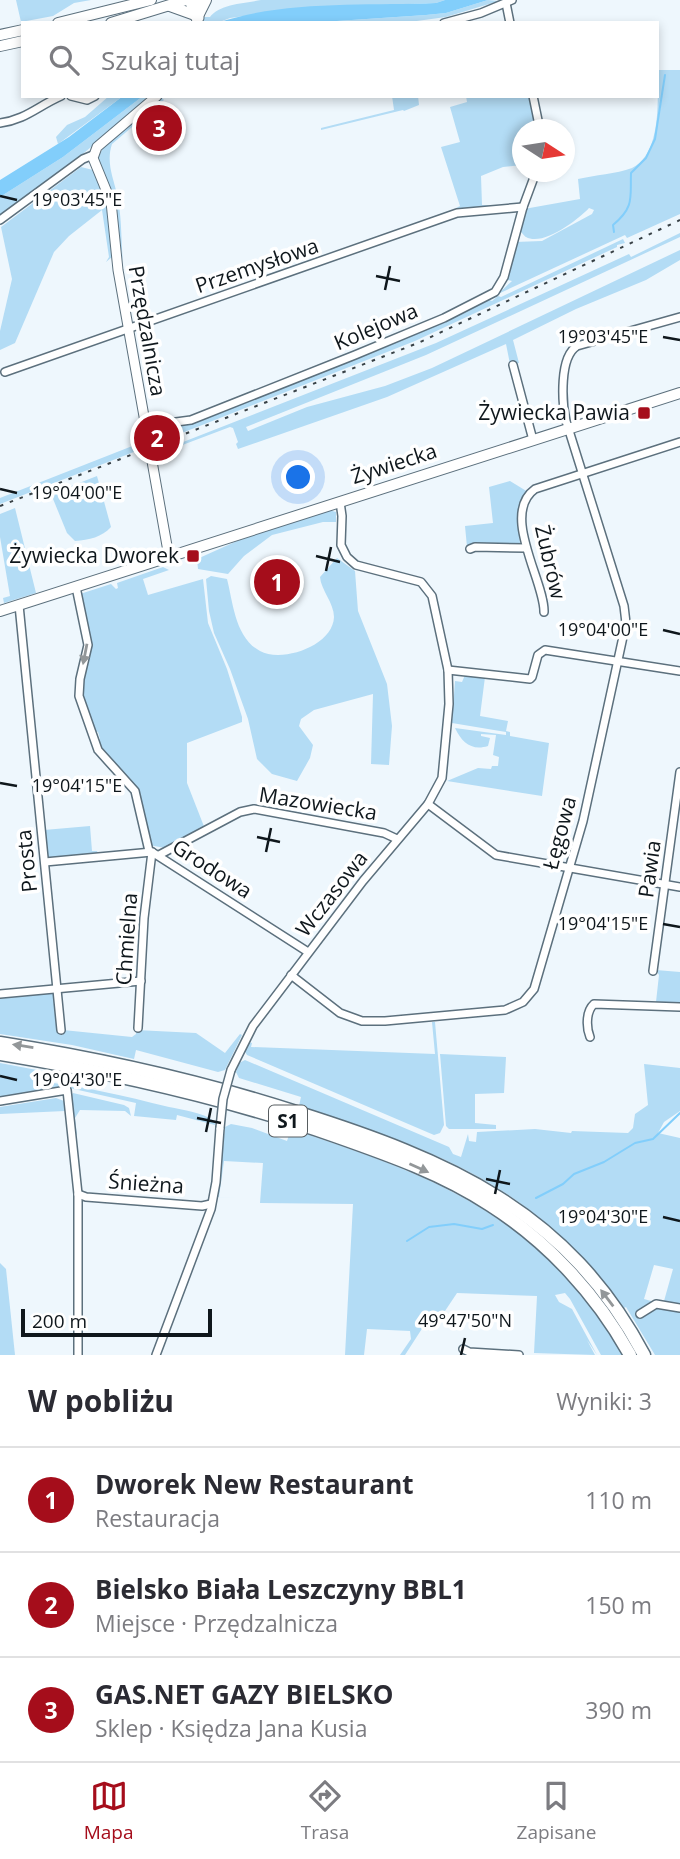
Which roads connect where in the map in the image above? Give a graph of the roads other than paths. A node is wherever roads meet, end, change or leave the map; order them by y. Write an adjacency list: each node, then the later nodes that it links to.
1 (151, 0): 8 (main road)
2 (188, 0): 6 (main road); 7 (street)
3 (197, 0): 7 (street)
4 (206, 0): 7 (main road)
5 (509, 2): 10 (street); 11 (street)
6 (170, 6): 7 (main road); 9 (main road)
7 (198, 19)
8 (66, 21)
9 (120, 21)
10 (451, 21)
11 (510, 21)
12 (21, 30): 13 (main road)
13 (0, 35)
14 (21, 41): 15 (main road)
15 (0, 46)
16 (56, 98): 20 (street)
17 (155, 98): 21 (street)
18 (533, 98): 19 (street)
19 (538, 119)
20 (0, 123)
21 (93, 155): 24 (street); 26 (street, Przędzalnicza)
22 (532, 182): 23 (street, Kolejowa)
23 (523, 207): 26 (street, Przemysłowa); 30 (street, Kolejowa)
24 (0, 220)
25 (680, 317): 31 (street, Łęgowa)
26 (129, 330): 28 (street, Przemysłowa); 30 (street, Przędzalnicza)
27 (513, 365): 32 (street)
28 (5, 372)
29 (680, 393): 31 (main road, Żywiecka)
30 (146, 426): 38 (street, Przędzalnicza)
31 (569, 428): 32 (main road, Żywiecka); 34 (street, Łęgowa)
32 (533, 440): 35 (main road, Żywiecka)
33 (680, 442): 34 (street)
34 (583, 473): 36 (street, Żubrów); 43 (street, Łęgowa)
35 (340, 502): 38 (main road, Żywiecka); 44 (street, Wczasowa)
36 (526, 548): 37 (street); 42 (street, Żubrów)
37 (470, 550)
38 (169, 556): 39 (main road, Żywiecka)
39 (76, 587): 40 (main road, Żywiecka); 49 (street, Chmielna, one-way to 49)
40 (19, 605): 41 (main road, Żywiecka); 50 (street, Prosta)
41 (0, 611)
42 (544, 612)
43 (618, 661): 44 (street); 45 (street); 51 (street, Łęgowa)
44 (448, 670): 47 (street, Wczasowa)
45 (680, 671)
46 (680, 772): 52 (street, Pawia)
47 (428, 804): 48 (street, Wczasowa); 51 (street)
48 (397, 839): 49 (street, Mazowiecka); 54 (street, Wczasowa)
49 (153, 853): 50 (street, Grodowa); 54 (street, Grodowa); 57 (street, Chmielna)
50 (45, 862): 58 (street, Prosta)
51 (568, 868): 52 (street); 56 (street, Łęgowa)
52 (666, 884): 53 (street); 55 (street, Pawia)
53 (680, 887)
54 (308, 952): 56 (street, Wczasowa)
55 (653, 971)
56 (291, 975): 68 (street, Wczasowa, bridge)
57 (141, 981): 58 (street); 61 (street, Chmielna)
58 (58, 989): 59 (street); 62 (street, Prosta)
59 (0, 994)
60 (680, 1007): 63 (street)
61 (138, 1028)
62 (61, 1030)
63 (590, 1037)
64 (0, 1043): 76 (highway, S1, one-way to 64)
65 (0, 1054): 75 (highway, S1, one-way to 75)
66 (0, 1101): 67 (street)
67 (78, 1194): 68 (street, Śnieżna); 72 (street)
68 (211, 1204): 73 (street, Wczasowa)
69 (680, 1308): 70 (street)
70 (640, 1314)
71 (463, 1349): 74 (street)
72 (78, 1355)
73 (156, 1355)
74 (519, 1355)
75 (630, 1355)
76 (644, 1355)

